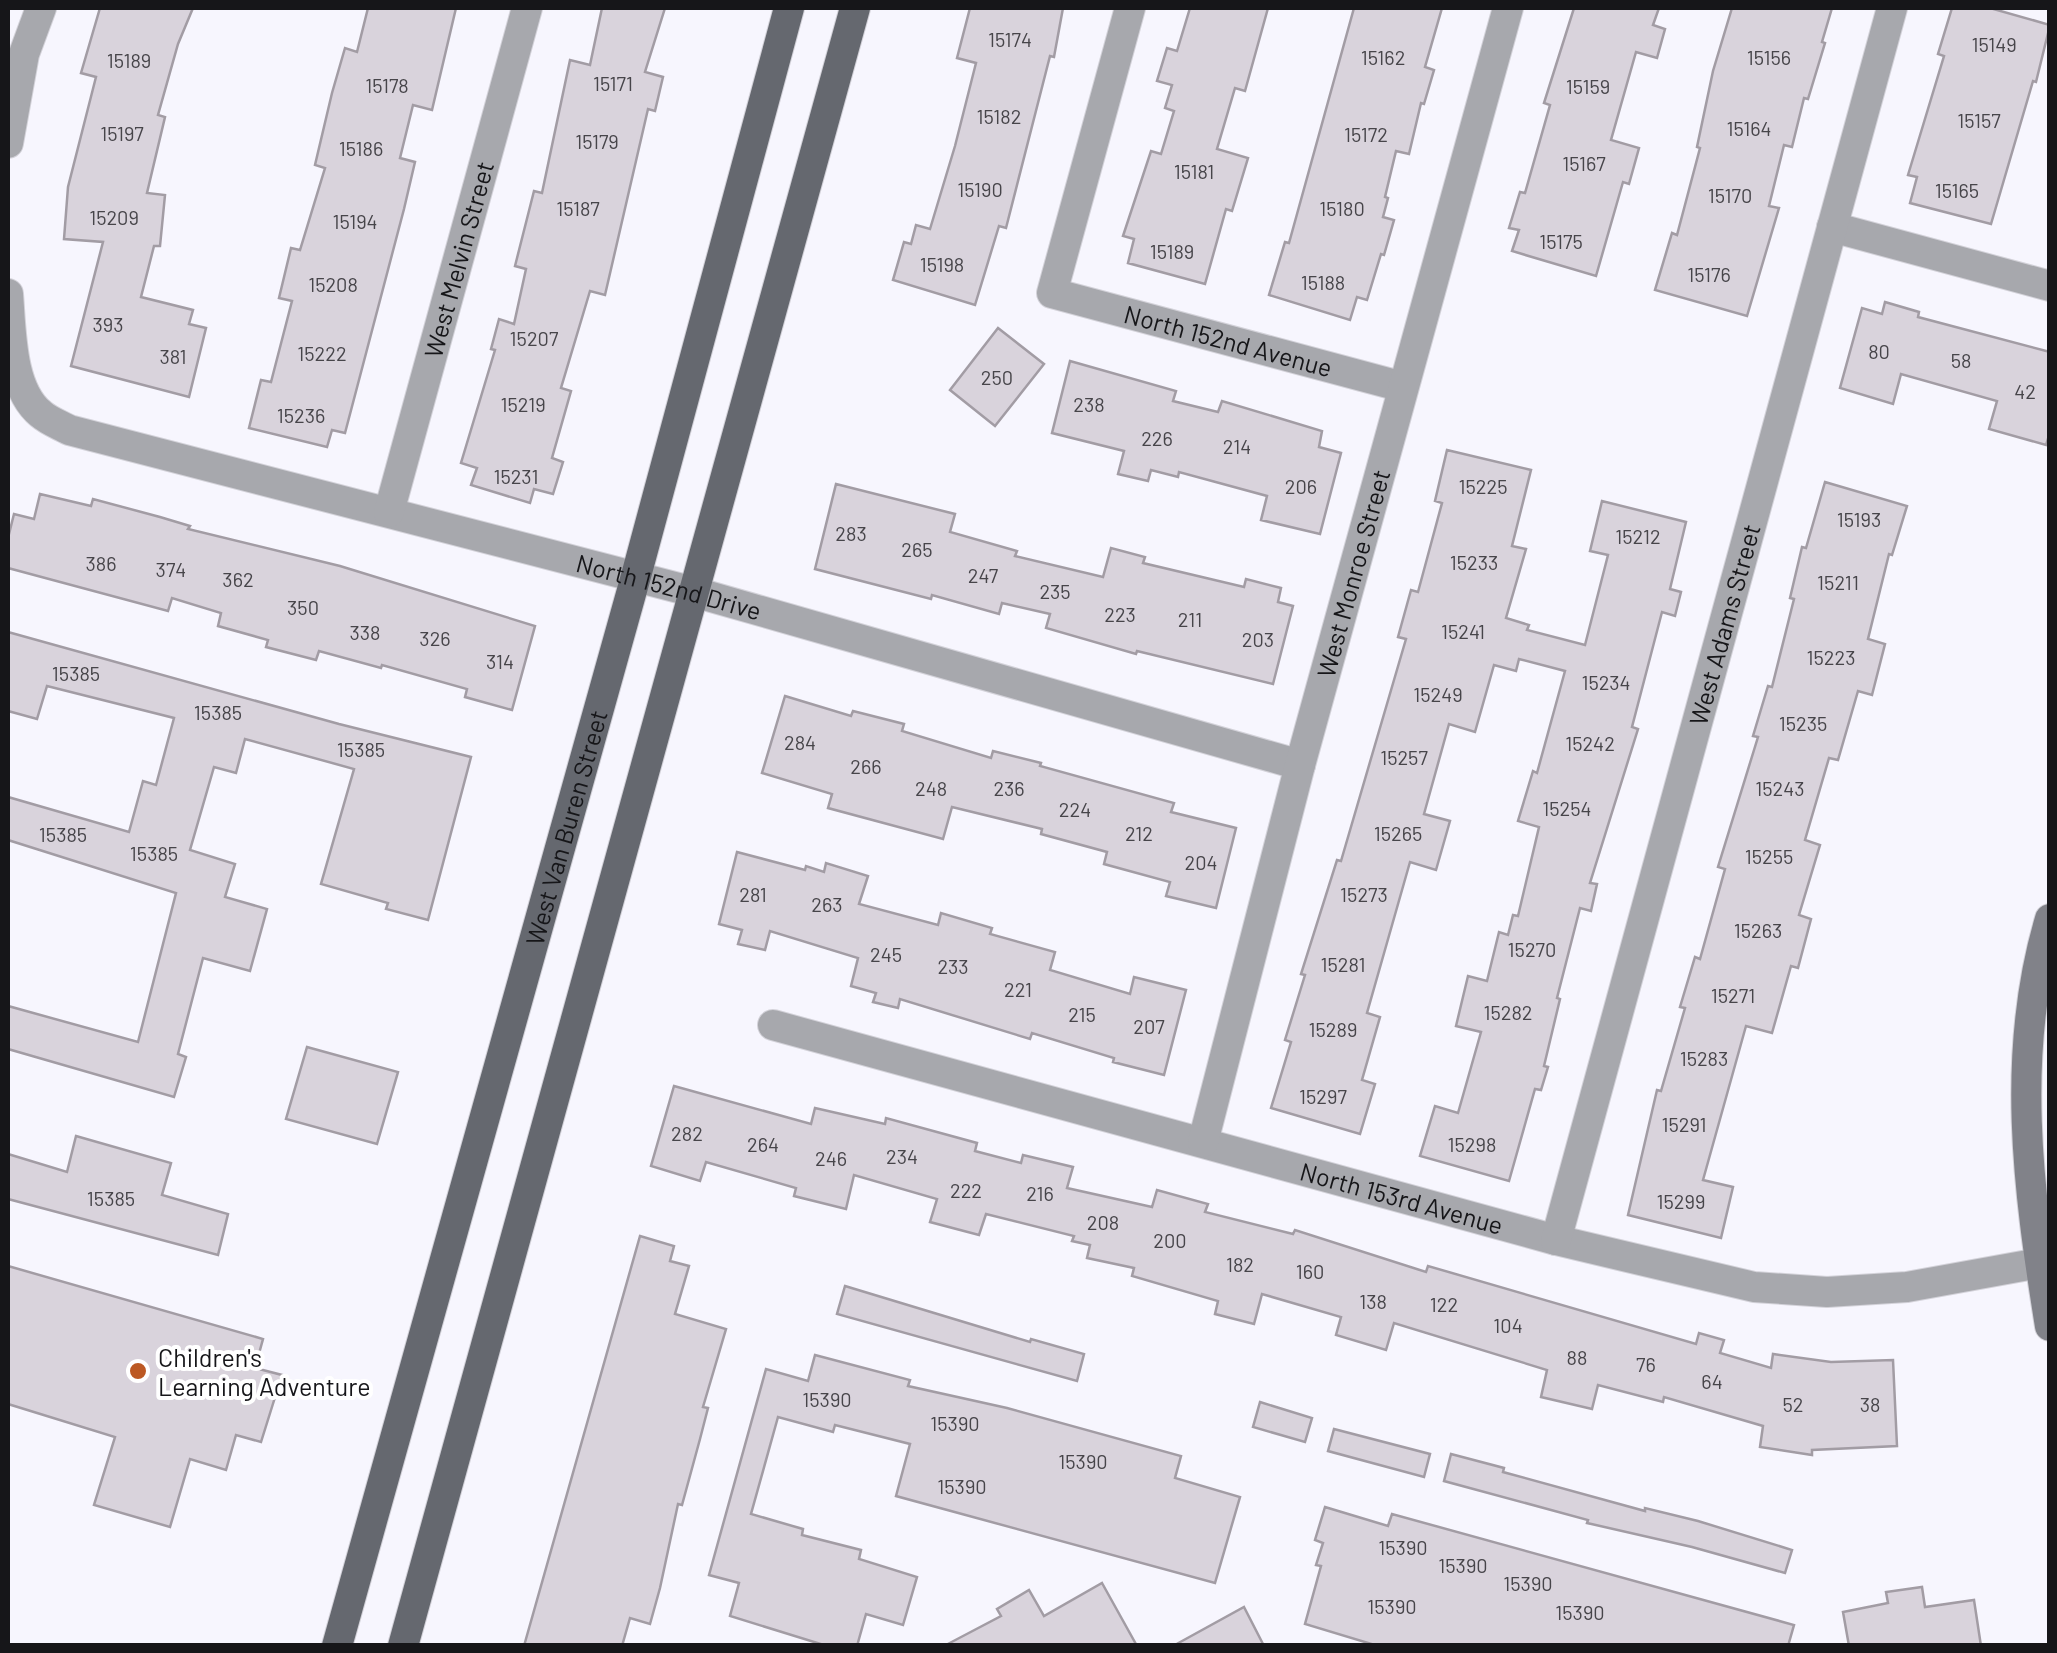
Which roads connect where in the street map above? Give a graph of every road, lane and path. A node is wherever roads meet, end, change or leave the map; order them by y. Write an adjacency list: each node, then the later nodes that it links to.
1 (41, 8): 8 (street)
2 (527, 8): 13 (street, West Melvin Street)
3 (789, 8): 14 (main road, West Van Buren Street)
4 (855, 8): 15 (main road)
5 (1130, 8): 12 (street, North 152nd Avenue)
6 (1508, 8): 12 (street, West Monroe Street)
7 (1892, 8): 9 (street, West Adams Street)
8 (8, 143)
9 (1832, 227): 10 (street); 20 (street, West Adams Street)
10 (2050, 286)
11 (8, 294): 13 (street, North 152nd Drive)
12 (1403, 387): 16 (street, West Monroe Street)
13 (389, 512): 14 (street, North 152nd Drive)
14 (636, 576): 15 (street, North 152nd Drive); 23 (main road, West Van Buren Street)
15 (694, 592): 16 (street, North 152nd Drive); 24 (main road)
16 (1300, 766): 19 (street, West Monroe Street)
17 (2050, 919): 21 (street)
18 (773, 1025): 19 (street, North 153rd Avenue)
19 (1203, 1142): 20 (street, North 153rd Avenue)
20 (1556, 1240): 21 (street, North 153rd Avenue)
21 (2040, 1262): 22 (street)
22 (2050, 1326)
23 (337, 1646)
24 (403, 1646)

